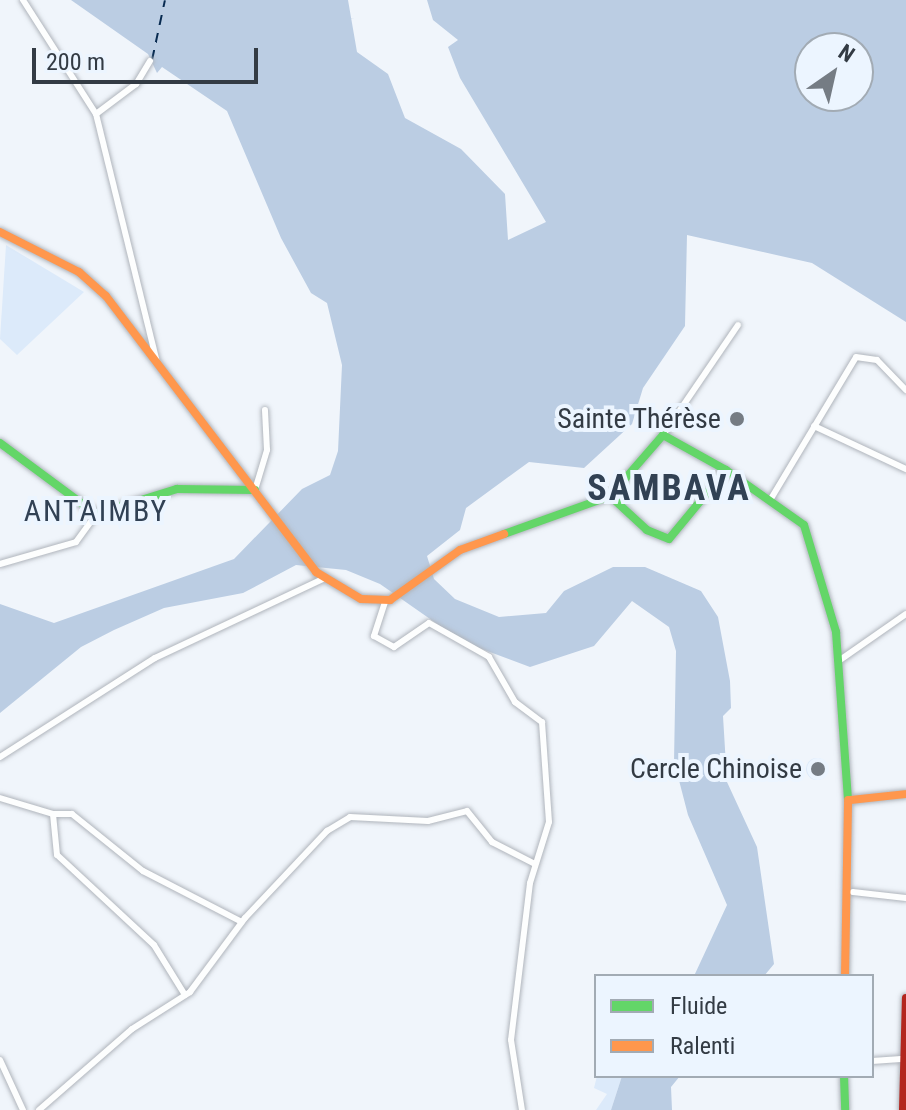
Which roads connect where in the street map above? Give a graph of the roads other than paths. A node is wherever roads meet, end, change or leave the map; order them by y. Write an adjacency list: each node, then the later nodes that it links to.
1 (23, 0): 3 (street)
2 (150, 61): 3 (street)
3 (96, 114): 6 (street)
4 (0, 232): 6 (main road)
5 (738, 325): 10 (street)
6 (156, 359): 14 (main road)
7 (906, 390): 9 (street)
8 (265, 410): 14 (street)
9 (814, 426): 12 (street); 16 (street)
10 (663, 435): 13 (main road); 15 (main road)
11 (0, 443): 17 (main road)
12 (906, 469)
13 (726, 470): 15 (main road); 16 (main road)
14 (255, 490): 17 (main road); 19 (main road)
15 (610, 496): 20 (main road)
16 (772, 497): 22 (main road)
17 (96, 514): 18 (street)
18 (0, 564)
19 (323, 579): 20 (main road); 23 (street)
20 (387, 601): 28 (street)
21 (906, 614): 22 (street)
22 (840, 660): 26 (main road)
23 (0, 757)
24 (906, 794): 26 (main road)
25 (0, 798): 27 (street)
26 (850, 800): 29 (main road)
27 (53, 814): 31 (street); 33 (street)
28 (535, 864): 31 (street); 41 (street)
29 (853, 892): 30 (street); 32 (main road)
30 (906, 898)
31 (242, 922): 33 (street)
32 (845, 974)
33 (185, 995): 40 (street)
34 (906, 998): 35 (main road)
35 (901, 1059): 37 (street); 43 (main road)
36 (0, 1060): 39 (street)
37 (874, 1061)
38 (844, 1078): 42 (main road)
39 (23, 1110)
40 (39, 1110)
41 (522, 1110)
42 (845, 1110)
43 (903, 1110)

